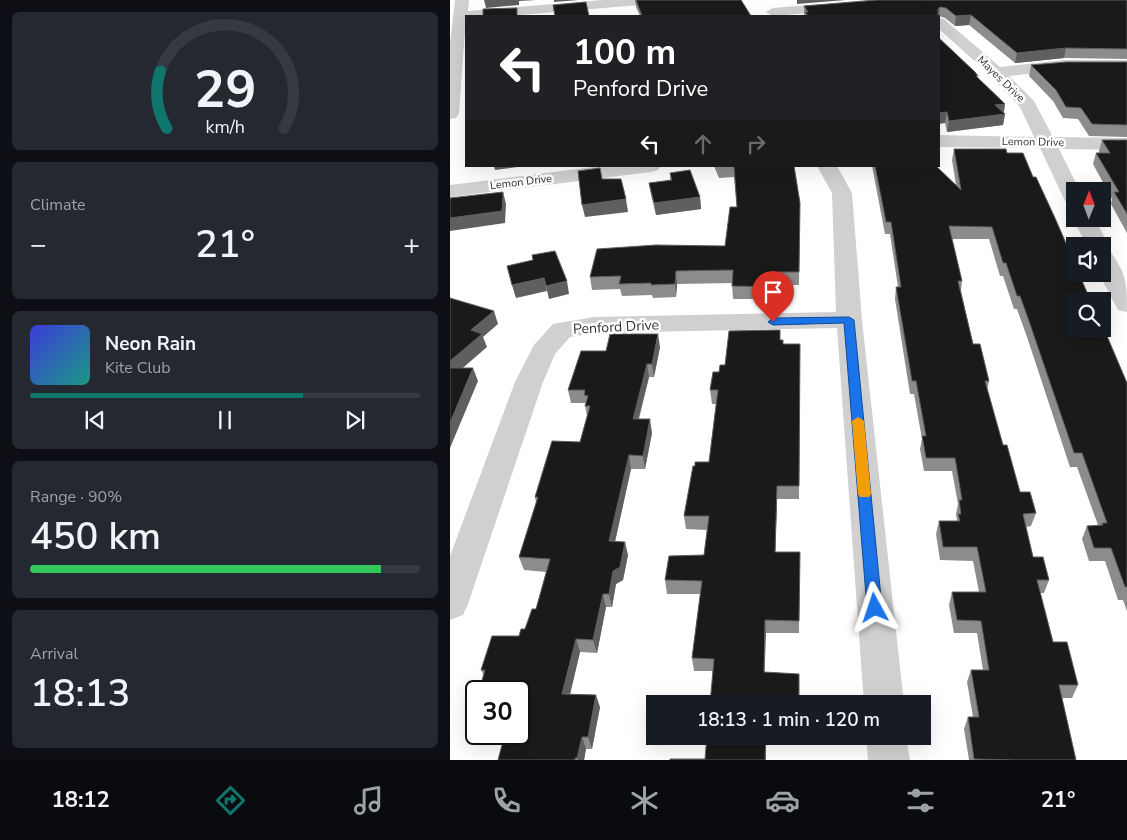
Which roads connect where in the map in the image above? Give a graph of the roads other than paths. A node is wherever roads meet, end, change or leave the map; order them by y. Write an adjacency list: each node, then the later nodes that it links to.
1 (651, 0): 5 (street)
2 (762, 0): 6 (street)
3 (914, 0): 6 (street); 7 (street)
4 (458, 5): 5 (street); 11 (street)
5 (615, 10)
6 (774, 14)
7 (931, 15)
8 (940, 23): 10 (street, Mayes Drive)
9 (1127, 65): 10 (street)
10 (996, 72): 13 (street, Mayes Drive)
11 (450, 114)
12 (940, 141): 13 (street, Lemon Drive)
13 (1046, 143): 14 (street, Lemon Drive); 17 (street, Mayes Drive)
14 (1127, 144)
15 (643, 167): 18 (street, Lemon Drive)
16 (827, 167): 21 (street)
17 (1066, 183)
18 (450, 191)
19 (1111, 274): 20 (street)
20 (1127, 305)
21 (849, 320): 22 (street, Penford Drive); 23 (street)
22 (450, 604)
23 (883, 695)
24 (887, 745): 25 (street)
25 (889, 760)

